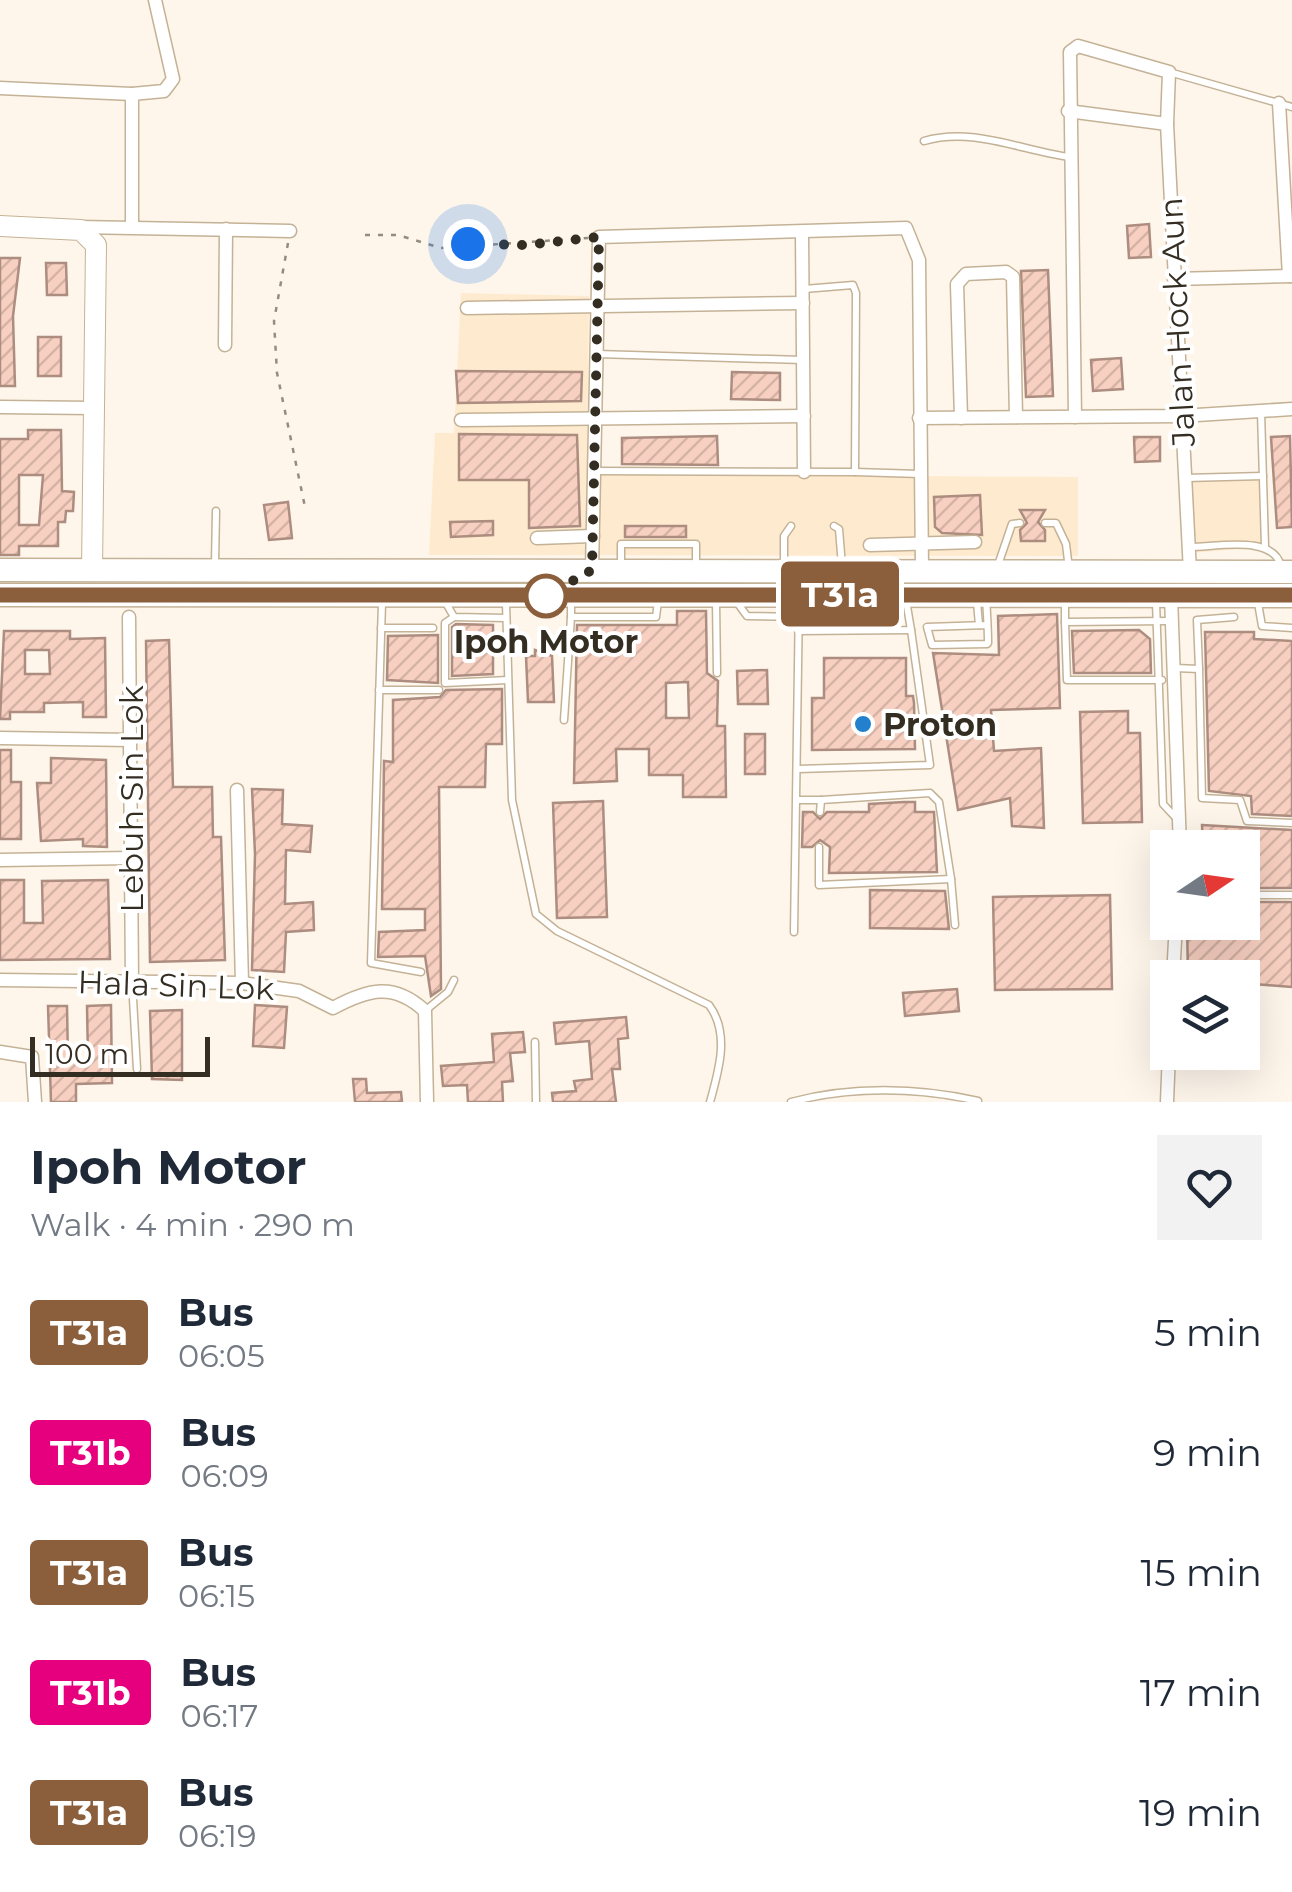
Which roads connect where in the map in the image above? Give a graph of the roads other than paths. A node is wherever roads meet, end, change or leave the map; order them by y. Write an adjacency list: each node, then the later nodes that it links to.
1 (154, 0): 4 (street)
2 (1169, 72): 5 (lane); 6 (street); 7 (street, Jalan Hock Aun)
3 (0, 88): 4 (street)
4 (132, 94): 10 (street)
5 (1285, 105): 17 (street)
6 (1068, 111): 7 (street); 9 (street)
7 (1167, 124): 18 (street, Jalan Hock Aun)
8 (924, 142): 9 (lane)
9 (1069, 157): 33 (street)
10 (126, 225): 11 (street); 12 (street); 16 (street)
11 (68, 228): 13 (main road); 16 (main road)
12 (226, 229): 14 (street); 22 (street)
13 (0, 230): 26 (main road)
14 (290, 231)
15 (802, 234): 19 (street); 20 (street); 34 (street)
16 (96, 256): 26 (main road)
17 (1290, 276): 18 (street)
18 (1174, 279): 31 (street, Jalan Hock Aun)
19 (802, 296): 20 (street); 24 (street); 39 (lane)
20 (598, 306): 21 (street); 23 (street)
21 (467, 308)
22 (225, 345)
23 (596, 354): 24 (lane); 29 (street)
24 (803, 360): 30 (street)
25 (0, 407): 26 (street)
26 (93, 408): 56 (main road)
27 (1292, 409): 28 (street)
28 (1261, 410): 31 (street); 41 (lane)
29 (595, 416): 30 (street); 36 (street); 37 (street)
30 (804, 416): 38 (street)
31 (1182, 416): 33 (street); 42 (street, Jalan Hock Aun)
32 (1016, 417): 33 (street); 35 (street); 35 (street)
33 (1076, 417)
34 (919, 418): 35 (street); 40 (street)
35 (961, 418)
36 (461, 420)
37 (594, 471): 38 (lane); 48 (street)
38 (804, 472): 39 (lane)
39 (855, 472): 40 (lane)
40 (920, 474): 51 (street)
41 (1262, 476): 42 (lane); 53 (lane)
42 (1185, 478): 54 (street, Jalan Hock Aun)
43 (216, 512): 57 (lane)
44 (1045, 523): 63 (lane)
45 (1020, 524): 62 (lane)
46 (790, 526): 59 (lane)
47 (834, 526): 60 (lane)
48 (593, 536): 49 (street); 58 (street)
49 (537, 538)
50 (975, 542): 51 (street)
51 (921, 543): 52 (street); 61 (street)
52 (870, 544)
53 (1264, 546): 54 (lane); 65 (lane)
54 (1189, 547): 64 (street, Jalan Hock Aun)
55 (0, 570): 56 (highway)
56 (92, 570): 57 (highway); 68 (highway); 71 (highway)
57 (216, 570): 58 (highway)
58 (592, 570): 59 (highway)
59 (784, 570): 60 (highway)
60 (843, 570): 61 (highway)
61 (922, 571): 62 (highway)
62 (997, 571): 63 (highway)
63 (1070, 571): 64 (highway)
64 (1190, 572): 65 (highway)
65 (1286, 572)
66 (725, 594): 76 (highway); 77 (highway); 91 (lane)
67 (904, 594): 69 (highway); 77 (highway); 88 (lane)
68 (6, 595): 71 (highway)
69 (981, 595): 70 (highway); 84 (lane)
70 (1064, 595): 73 (highway); 83 (lane)
71 (184, 596): 72 (highway)
72 (382, 596): 78 (highway); 85 (lane)
73 (1163, 596): 74 (highway); 82 (street)
74 (1258, 596): 75 (highway); 87 (lane)
75 (1292, 596)
76 (571, 606): 79 (highway); 97 (lane)
77 (799, 606): 89 (lane)
78 (448, 607): 79 (highway); 93 (lane)
79 (506, 607): 93 (lane)
80 (130, 617): 99 (street, Lebuh Sin Lok)
81 (1234, 617): 90 (lane)
82 (1164, 621): 83 (lane); 92 (street); 94 (lane)
83 (1065, 622): 94 (lane)
84 (983, 625): 84 (lane)
85 (382, 628): 86 (lane); 95 (lane)
86 (433, 628)
87 (1292, 628)
88 (911, 630): 89 (lane); 100 (lane)
89 (798, 631): 100 (lane)
90 (1199, 669): 92 (lane); 106 (lane)
91 (717, 672)
92 (1174, 674): 94 (lane); 105 (street)
93 (508, 680): 129 (lane)
94 (1159, 680): 105 (lane)
95 (380, 690): 96 (lane); 116 (lane)
96 (440, 690)
97 (564, 720)
98 (0, 738): 99 (street)
99 (130, 740): 109 (street, Lebuh Sin Lok)
100 (798, 770): 102 (lane)
101 (237, 790): 120 (street)
102 (798, 800): 103 (lane); 115 (lane)
103 (821, 800): 104 (lane); 111 (lane)
104 (820, 812)
105 (1178, 820): 107 (street)
106 (1292, 823)
107 (1179, 830)
108 (819, 847): 111 (lane)
109 (131, 858): 110 (street); 119 (street, Lebuh Sin Lok)
110 (0, 860)
111 (950, 878): 114 (lane)
112 (1260, 895): 113 (lane)
113 (1292, 895)
114 (955, 925)
115 (794, 932)
116 (421, 972)
117 (0, 980): 119 (street, Hala Sin Lok)
118 (454, 980): 121 (lane)
119 (132, 981): 120 (street, Hala Sin Lok); 124 (lane)
120 (242, 984): 121 (street, Hala Sin Lok)
121 (425, 1010): 127 (street)
122 (535, 1042): 128 (lane)
123 (0, 1052): 126 (street)
124 (137, 1069)
125 (1168, 1070): 132 (street)
126 (35, 1102)
127 (428, 1102)
128 (536, 1102)
129 (710, 1102)
130 (791, 1102): 131 (lane)
131 (978, 1102)
132 (1166, 1102)

